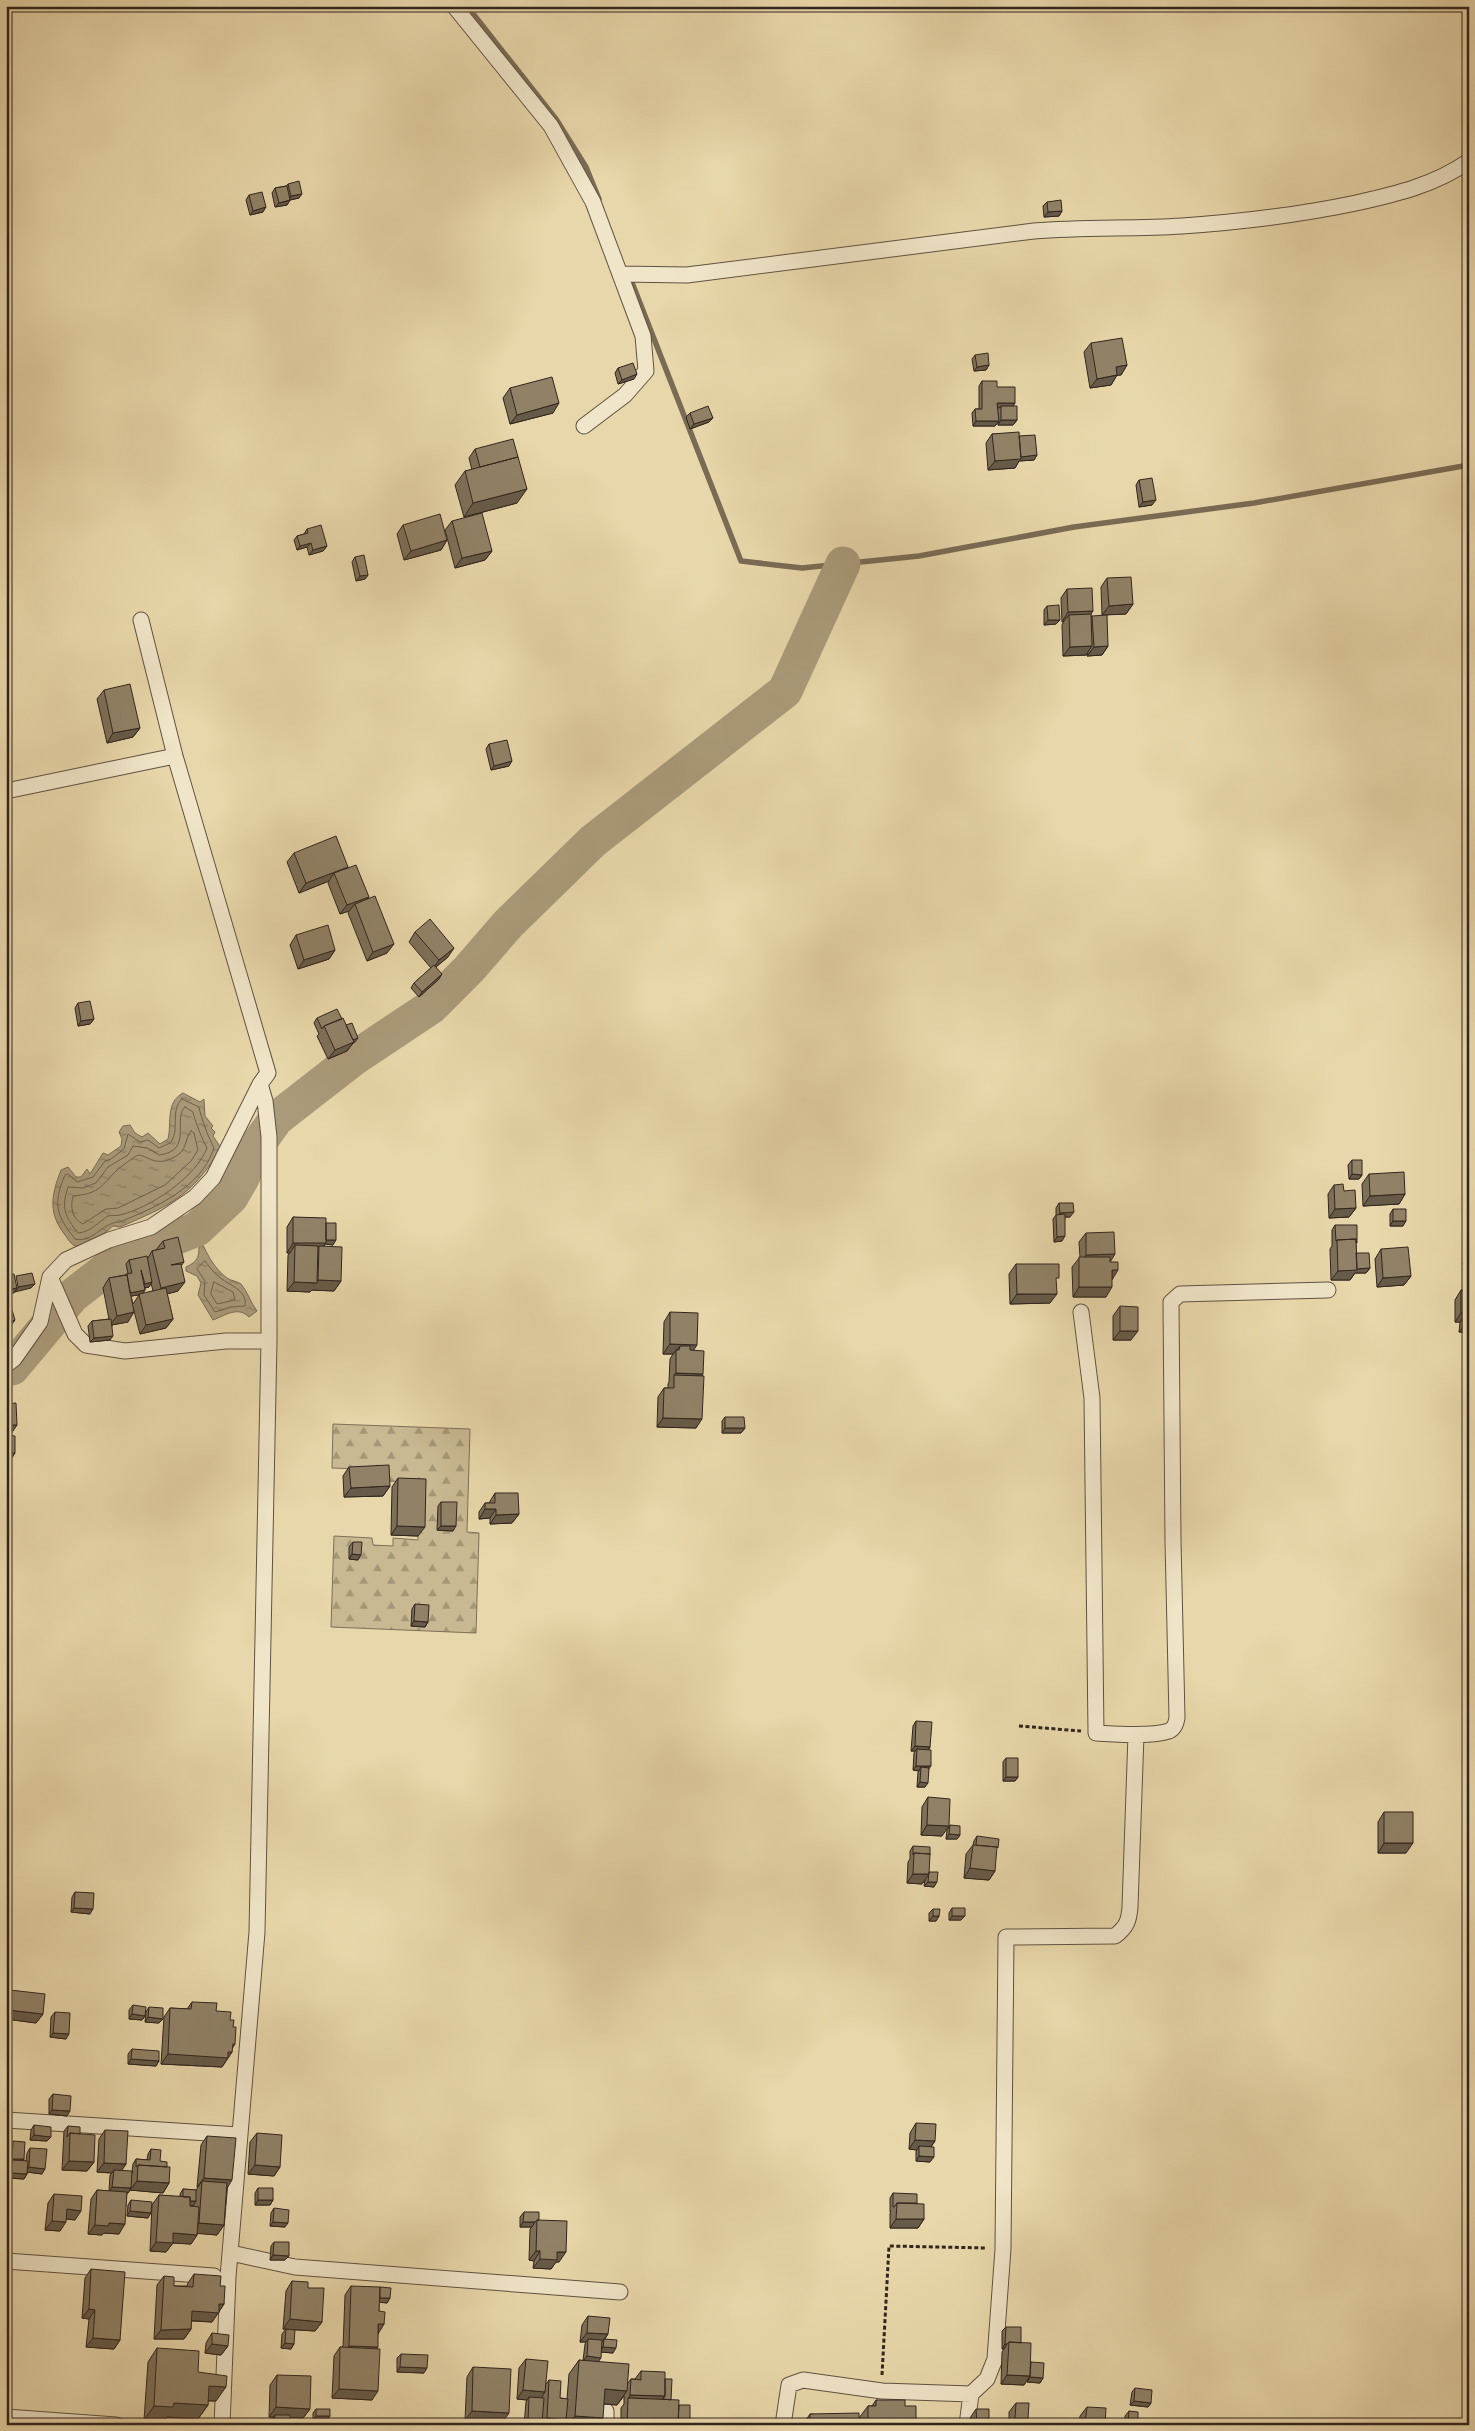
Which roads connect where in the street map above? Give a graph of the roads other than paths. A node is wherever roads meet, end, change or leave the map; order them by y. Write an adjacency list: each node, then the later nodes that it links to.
1 (454, 6): 3 (street)
2 (1469, 161): 3 (street)
3 (620, 274): 4 (street)
4 (584, 426)
5 (141, 620): 6 (street)
6 (175, 756): 7 (street); 8 (street)
7 (6, 791)
8 (260, 1084): 9 (street); 12 (street)
9 (50, 1277): 12 (street); 13 (street)
10 (1328, 1290): 14 (street)
11 (1081, 1312): 14 (street)
12 (269, 1341): 16 (street)
13 (6, 1365)
14 (1136, 1735): 21 (street)
15 (6, 2120): 16 (street)
16 (239, 2135): 17 (street)
17 (231, 2253): 19 (street); 20 (street)
18 (6, 2261): 19 (street)
19 (228, 2277): 24 (street)
20 (620, 2292)
21 (971, 2394): 25 (street); 26 (street)
22 (6, 2417): 23 (street)
23 (116, 2425)
24 (222, 2425)
25 (783, 2425)
26 (967, 2425)

